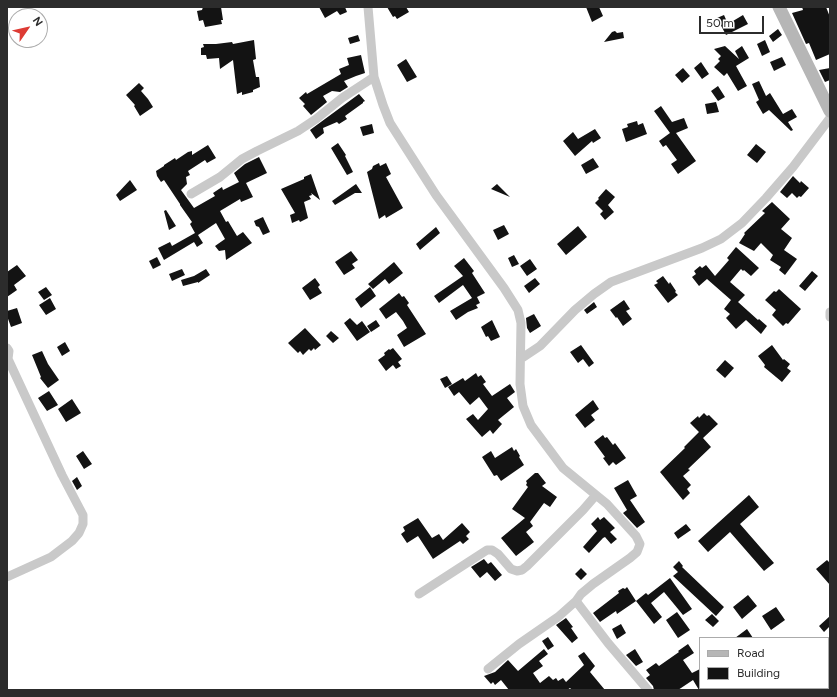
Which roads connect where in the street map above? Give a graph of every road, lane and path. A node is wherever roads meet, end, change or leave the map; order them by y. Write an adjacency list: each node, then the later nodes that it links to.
1 (368, 7): 3 (street)
2 (779, 7): 4 (street)
3 (374, 77): 6 (street); 10 (street)
4 (830, 111)
5 (830, 118): 10 (street)
6 (191, 194)
7 (830, 312): 8 (street)
8 (830, 317)
9 (7, 348): 11 (street)
10 (522, 358): 12 (street)
11 (8, 361): 13 (street)
12 (596, 495): 14 (street); 15 (street)
13 (7, 577)
14 (419, 594)
15 (576, 601): 16 (street); 17 (street)
16 (488, 669)
17 (648, 690)

